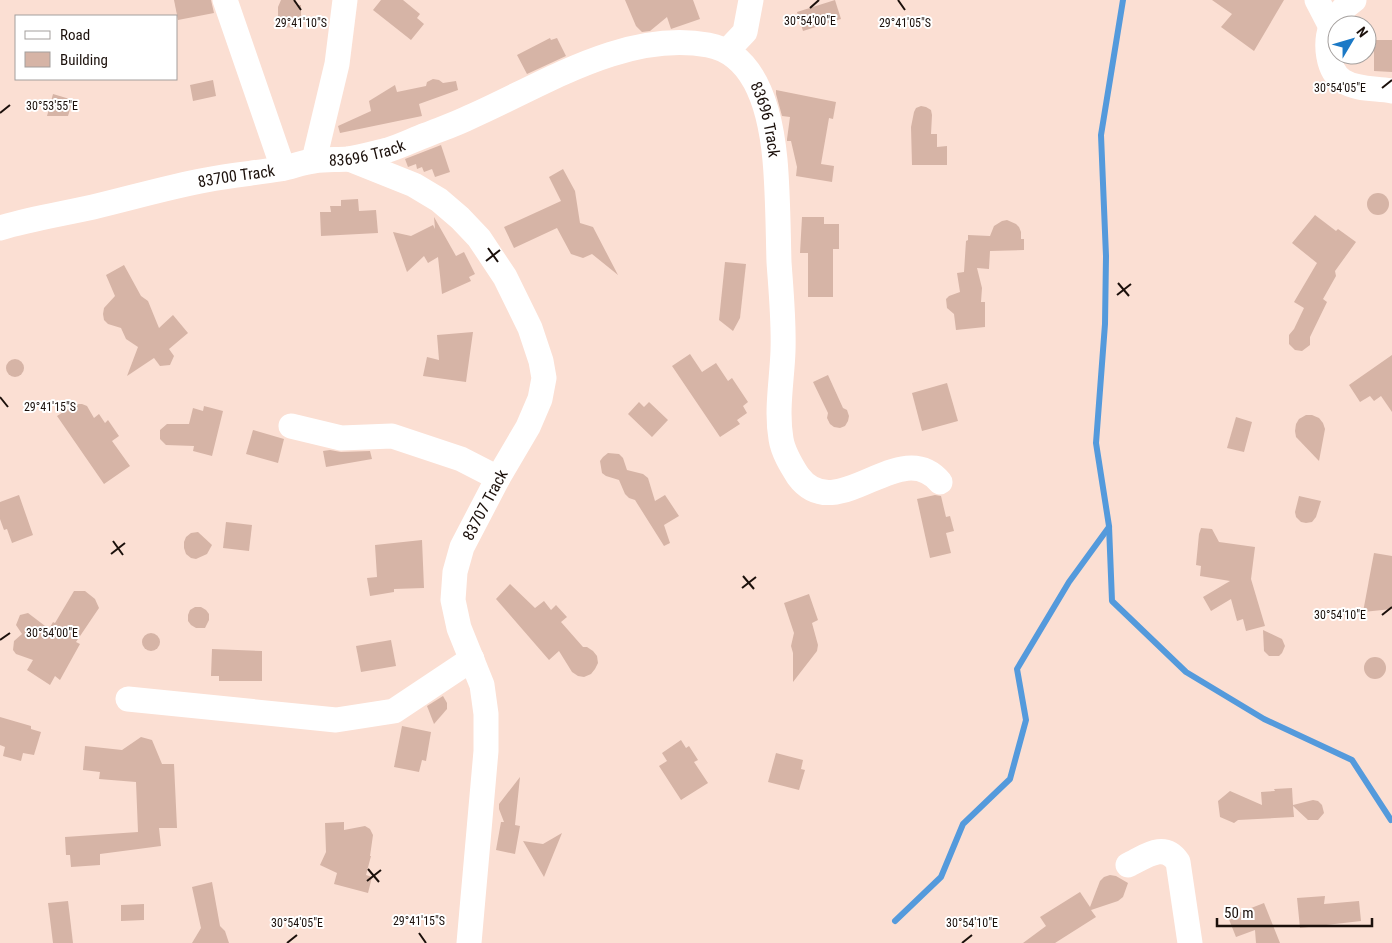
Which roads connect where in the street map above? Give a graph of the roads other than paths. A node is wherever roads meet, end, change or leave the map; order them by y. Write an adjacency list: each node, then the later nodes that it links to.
1 (225, 0): 13 (street)
2 (345, 0): 12 (street)
3 (751, 0): 8 (street)
4 (1317, 0): 7 (street)
5 (1354, 0): 6 (street)
6 (1338, 15)
7 (1327, 19)
8 (727, 51): 11 (street, 83696 Track); 17 (street, 83696 Track)
9 (1330, 65): 10 (street)
10 (1392, 91)
11 (348, 159): 12 (street, 83696 Track); 16 (street, 83707 Track)
12 (314, 160): 13 (street, 83700 Track)
13 (283, 168): 14 (street, 83700 Track)
14 (0, 228)
15 (291, 426): 16 (street)
16 (498, 478): 18 (street, 83707 Track)
17 (940, 482)
18 (472, 659): 19 (street); 21 (street, 83707 Track)
19 (128, 700)
20 (1128, 865): 22 (street)
21 (469, 943)
22 (1190, 943)

